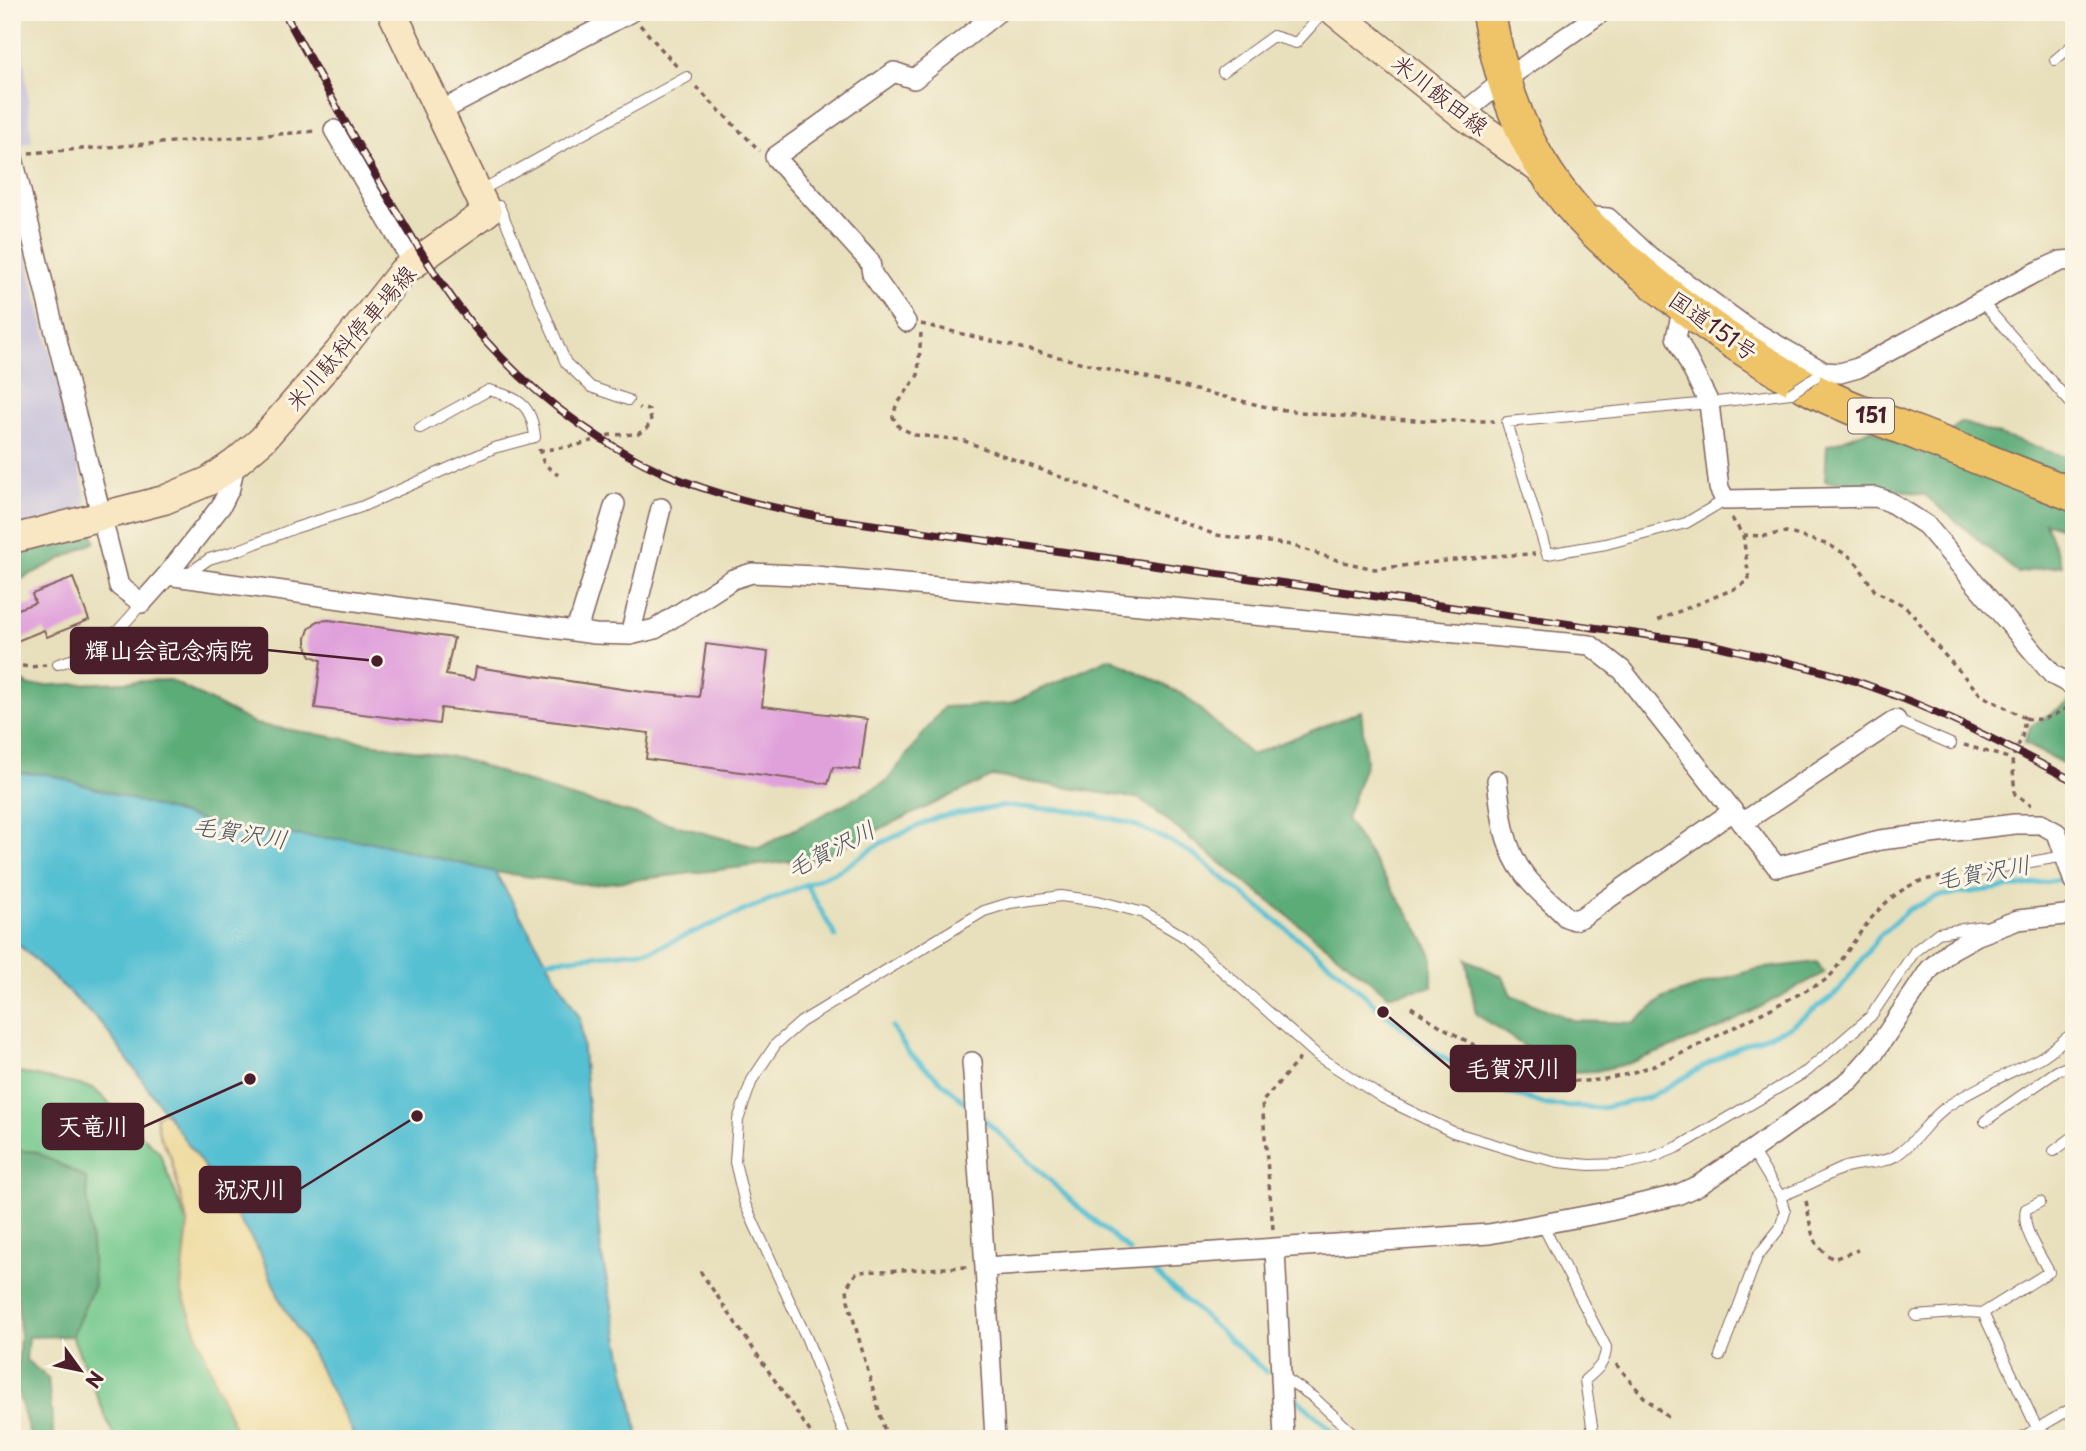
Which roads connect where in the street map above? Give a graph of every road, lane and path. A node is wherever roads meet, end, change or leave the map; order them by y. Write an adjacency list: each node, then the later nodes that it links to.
1 (392, 12): 13 (main road)
2 (998, 12): 18 (street)
3 (1325, 12): 10 (lane)
4 (1335, 12): 14 (main road, 米川飯田線)
5 (1488, 12): 12 (highway, 国道151号 / 151)
6 (1602, 12): 12 (street)
7 (630, 13): 11 (path); 13 (street)
8 (2074, 44): 9 (lane)
9 (2055, 60)
10 (1223, 72)
11 (687, 77): 18 (path); 20 (lane)
12 (1503, 81): 14 (street); 19 (highway, 国道151号 / 151)
13 (439, 112): 20 (main road)
14 (1462, 114): 19 (main road, 米川飯田線)
15 (334, 130): 17 (path); 23 (street)
16 (12, 145): 17 (lane)
17 (13, 154): 43 (street)
18 (775, 157): 26 (street)
19 (1547, 175): 21 (highway, 国道151号 / 151)
20 (482, 202): 23 (main road, 米川駄科停車場線); 29 (lane)
21 (1580, 216): 25 (highway, 国道151号 / 151); 28 (street)
22 (2074, 260): 24 (street)
23 (413, 263): 37 (main road, 米川駄科停車場線)
24 (1981, 300): 28 (street); 31 (lane)
25 (1683, 308): 30 (street); 39 (highway, 国道151号 / 151)
26 (906, 322): 27 (path)
27 (926, 324): 33 (path); 47 (path)
28 (1820, 374): 30 (lane, bridge)
29 (628, 400)
30 (1709, 403): 33 (lane); 40 (street)
31 (2074, 407)
32 (649, 410): 36 (path)
33 (1507, 422): 47 (lane)
34 (420, 428): 35 (lane)
35 (535, 437): 36 (path); 48 (lane)
36 (539, 451): 38 (path)
37 (235, 463): 43 (main road, 米川駄科停車場線); 48 (street)
38 (558, 474)
39 (2074, 495)
40 (1725, 500): 44 (lane); 55 (street)
41 (615, 504): 51 (street)
42 (661, 508): 52 (street)
43 (100, 515): 46 (main road, 米川駄科停車場線); 49 (street)
44 (1700, 515): 45 (path); 47 (lane)
45 (1743, 536): 50 (path); 57 (path)
46 (12, 539)
47 (1548, 554)
48 (175, 576): 49 (street); 51 (street)
49 (142, 603): 53 (lane)
50 (1658, 620)
51 (573, 631): 52 (street)
52 (630, 635): 63 (street)
53 (58, 664): 54 (path)
54 (12, 665)
55 (2074, 686)
56 (2074, 703): 57 (path)
57 (2025, 718): 60 (path)
58 (1896, 720): 59 (lane); 63 (street)
59 (1951, 744): 60 (path)
60 (2012, 760): 62 (path)
61 (1497, 780): 63 (street)
62 (2033, 805)
63 (1737, 817): 64 (street)
64 (2066, 859): 65 (lane); 66 (street)
65 (1968, 873): 69 (path)
66 (2074, 882)
67 (2074, 914): 68 (street)
68 (2018, 920): 71 (lane); 76 (street)
69 (1411, 1007)
70 (2074, 1032): 78 (lane)
71 (1309, 1048): 82 (path); 97 (lane)
72 (972, 1062): 84 (street)
73 (2074, 1064): 74 (lane)
74 (1985, 1121)
75 (2074, 1136): 77 (lane)
76 (1752, 1150): 79 (lane); 81 (street)
77 (2054, 1151)
78 (1804, 1188): 79 (lane); 83 (path)
79 (1780, 1196): 91 (lane)
80 (2040, 1202): 87 (lane)
81 (1541, 1223): 82 (street); 90 (lane)
82 (1275, 1249): 84 (street); 92 (street)
83 (1858, 1251)
84 (986, 1267): 98 (path); 99 (street)
85 (699, 1271): 96 (path)
86 (12, 1309): 89 (path)
87 (1983, 1313): 88 (lane); 95 (lane)
88 (1916, 1316)
89 (12, 1319)
90 (1606, 1347): 94 (path); 102 (lane)
91 (1720, 1356)
92 (1280, 1374): 100 (street); 101 (lane)
93 (2074, 1407): 95 (lane)
94 (1668, 1418)
95 (2039, 1428): 103 (lane); 104 (lane)
96 (815, 1439)
97 (846, 1439)
98 (887, 1439)
99 (995, 1439)
100 (1284, 1439)
101 (1359, 1439)
102 (1594, 1439)
103 (2019, 1439)
104 (2042, 1439)

